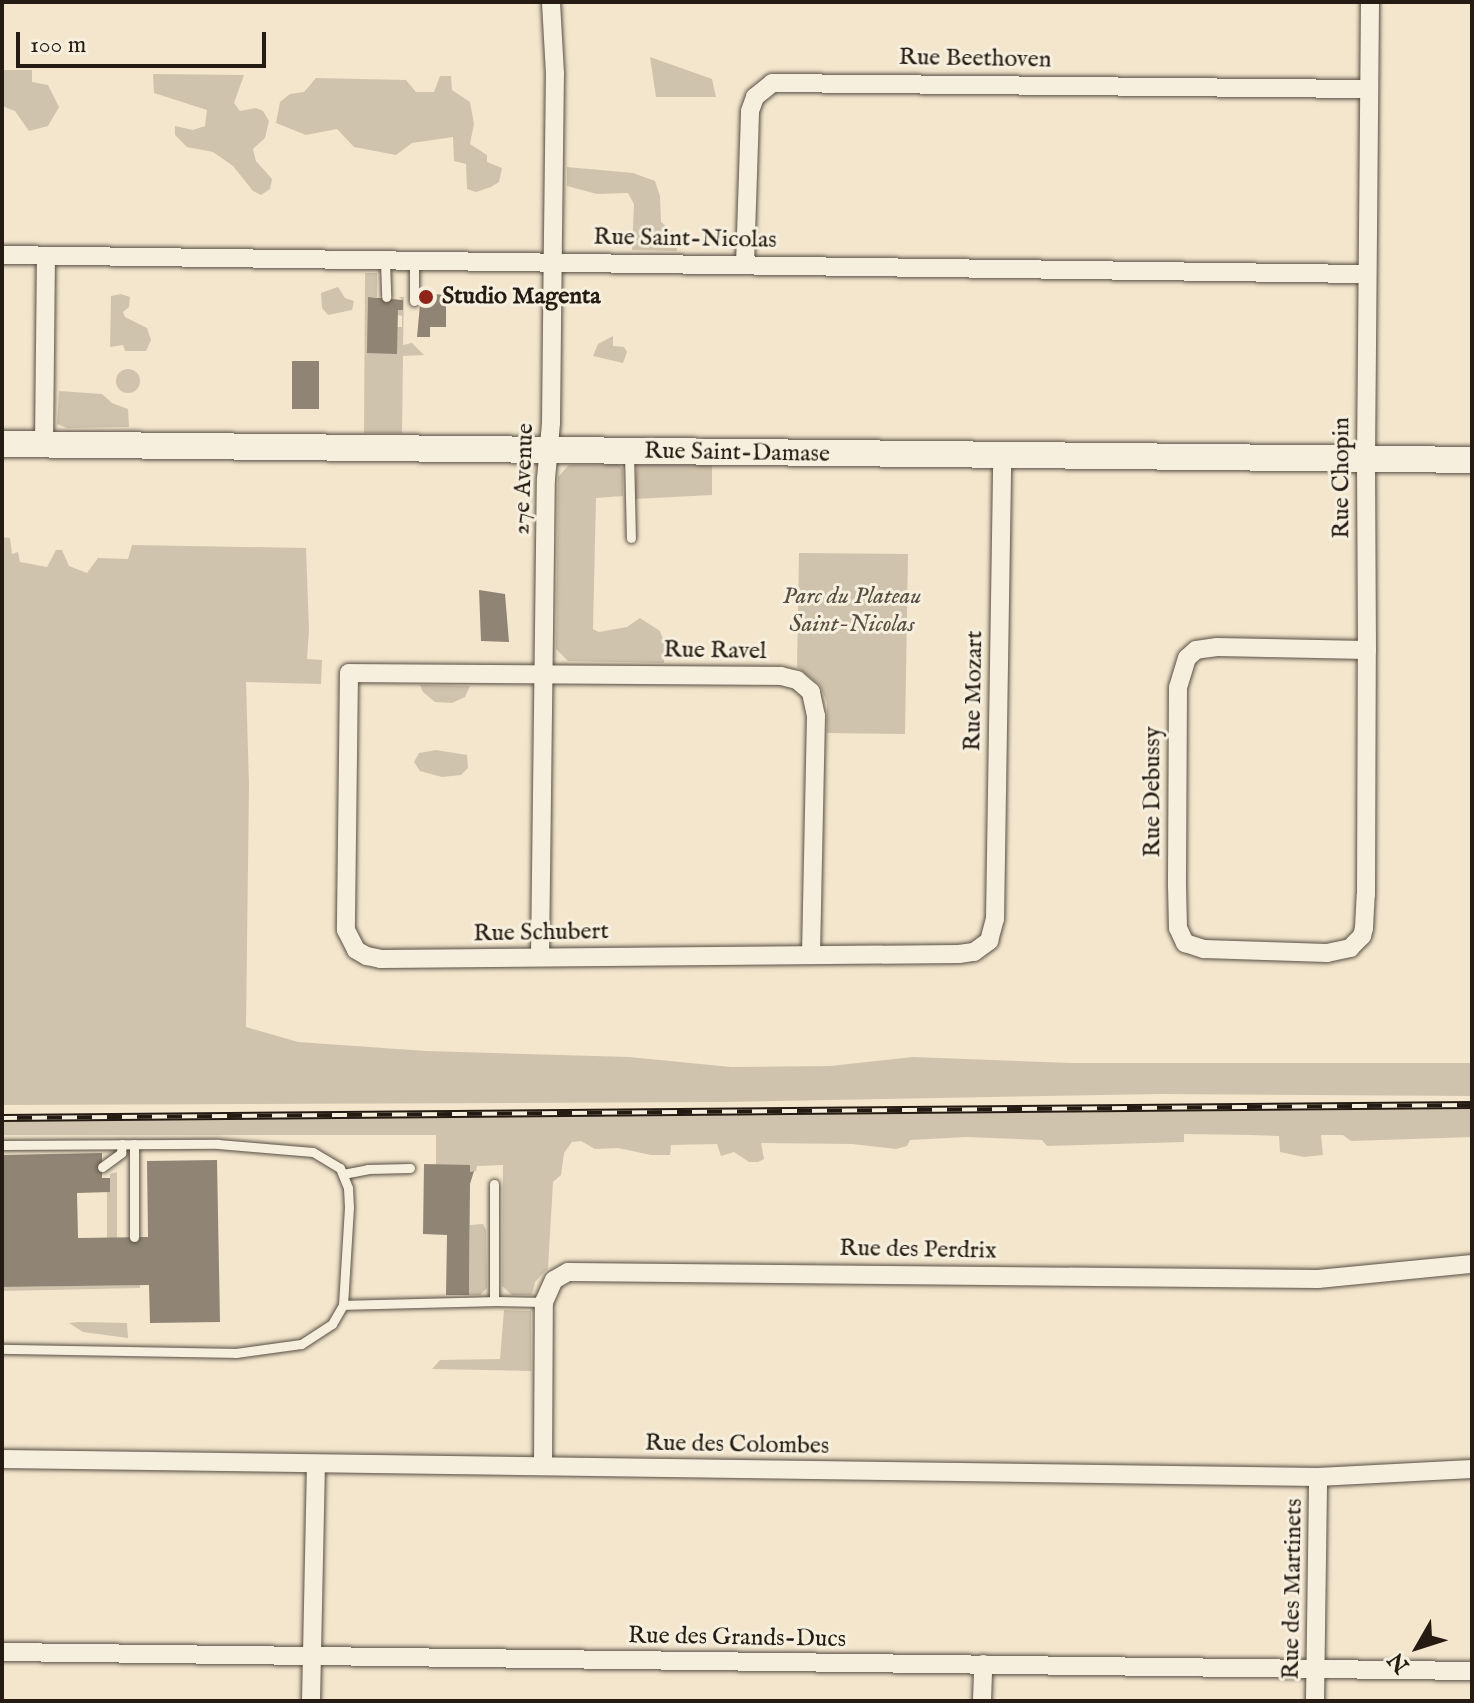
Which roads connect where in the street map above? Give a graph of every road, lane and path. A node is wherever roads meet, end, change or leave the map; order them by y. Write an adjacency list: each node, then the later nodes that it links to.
1 (551, 2): 8 (street, 27e Avenue)
2 (1370, 2): 3 (street, Rue Chopin)
3 (1368, 89): 9 (street, Rue Beethoven); 10 (street, Rue Chopin)
4 (2, 255): 5 (street, Rue Saint-Nicolas)
5 (46, 256): 6 (street, Rue Saint-Nicolas); 14 (street)
6 (385, 261): 7 (street, Rue Saint-Nicolas); 11 (lane)
7 (414, 261): 8 (street, Rue Saint-Nicolas); 12 (lane)
8 (552, 262): 9 (street, Rue Saint-Nicolas); 15 (street, 27e Avenue)
9 (745, 264): 10 (street, Rue Saint-Nicolas)
10 (1367, 274): 18 (street, Rue Chopin)
11 (386, 297)
12 (414, 301)
13 (2, 444): 14 (street, Rue Saint-Damase)
14 (44, 444): 15 (street, Rue Saint-Damase)
15 (548, 451): 16 (street, Rue Saint-Damase); 22 (street, 27e Avenue)
16 (629, 452): 17 (street, Rue Saint-Damase); 20 (lane)
17 (1002, 456): 18 (street, Rue Saint-Damase); 24 (street, Rue Mozart)
18 (1366, 460): 19 (street, Rue Saint-Damase); 21 (street, Rue Chopin)
19 (1472, 460)
20 (631, 538)
21 (1367, 650): 25 (street, Rue Chopin); 25 (street, Rue Debussy)
22 (543, 672): 23 (street, Rue Ravel); 26 (street, Rue Ravel); 27 (street, 27e Avenue)
23 (349, 673): 27 (street, Rue Schubert)
24 (994, 927): 26 (street, Rue Schubert)
25 (1350, 948)
26 (811, 954): 27 (street, Rue Schubert)
27 (540, 957)
28 (122, 1144): 29 (lane); 30 (lane); 31 (lane)
29 (134, 1144): 33 (lane); 35 (lane)
30 (2, 1145)
31 (102, 1167)
32 (410, 1168): 33 (lane)
33 (343, 1174): 39 (lane)
34 (494, 1184): 37 (lane)
35 (134, 1237)
36 (1472, 1264): 38 (street, Rue des Perdrix)
37 (494, 1301): 38 (lane); 39 (lane)
38 (544, 1302): 43 (street)
39 (343, 1305): 40 (lane)
40 (2, 1349)
41 (2, 1459): 42 (street, Rue des Colombes)
42 (316, 1464): 43 (street, Rue des Colombes); 47 (street)
43 (543, 1466): 45 (street, Rue des Colombes)
44 (1472, 1469): 45 (street, Rue des Colombes)
45 (1318, 1477): 49 (street, Rue des Martinets)
46 (2, 1652): 47 (street, Rue des Grands-Ducs)
47 (311, 1657): 48 (street, Rue des Grands-Ducs); 51 (street)
48 (983, 1664): 49 (street, Rue des Grands-Ducs); 52 (street)
49 (1315, 1668): 50 (street, Rue des Grands-Ducs); 53 (street, Rue des Martinets)
50 (1472, 1671)
51 (311, 1701)
52 (982, 1701)
53 (1315, 1701)

